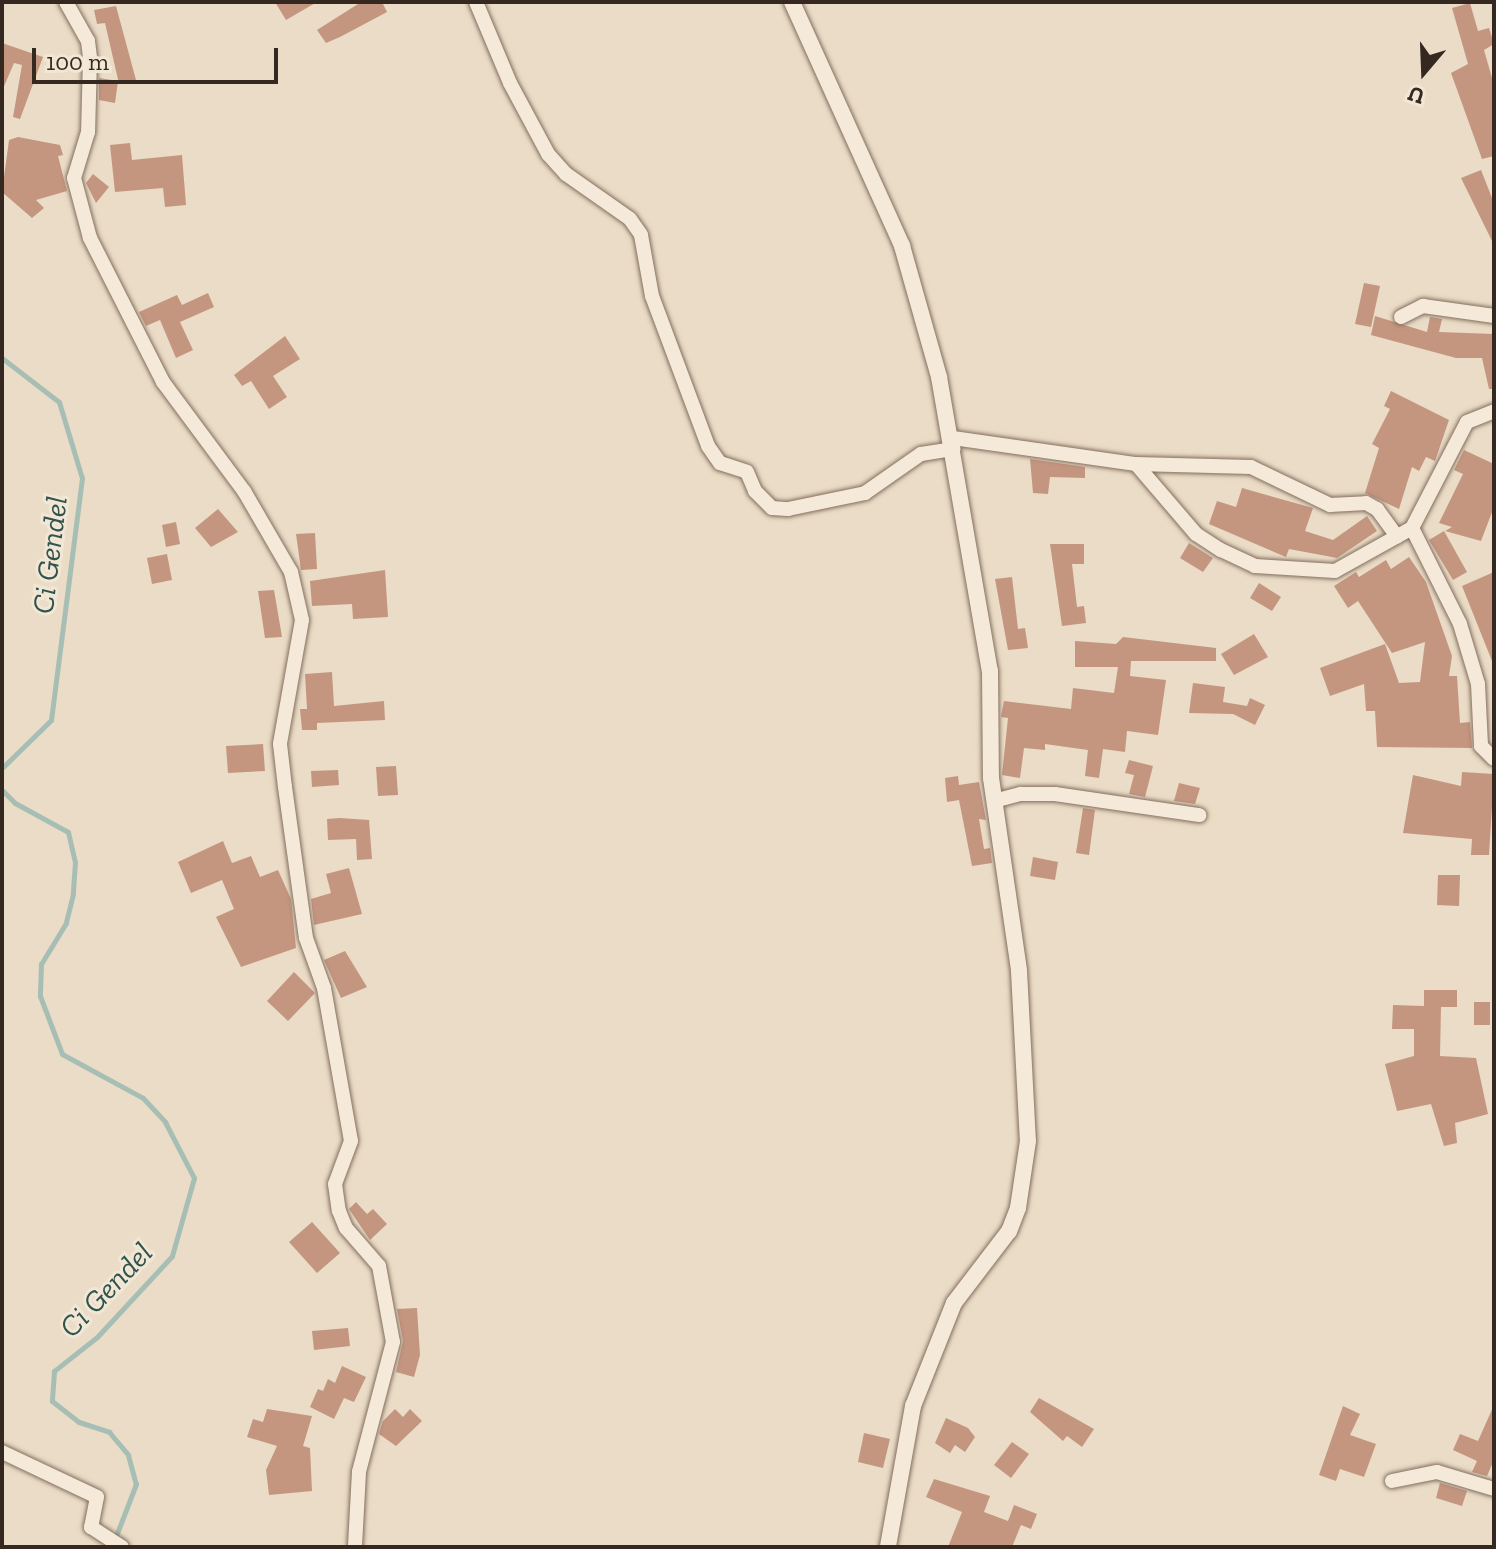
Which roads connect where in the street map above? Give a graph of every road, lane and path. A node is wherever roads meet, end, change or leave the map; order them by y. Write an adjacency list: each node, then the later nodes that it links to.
1 (66, 2): 18 (street)
2 (476, 2): 7 (street)
3 (792, 2): 7 (street)
4 (1494, 316): 5 (street)
5 (1401, 317)
6 (1494, 411): 9 (street)
7 (954, 443): 8 (street); 12 (street)
8 (1136, 464): 10 (street); 10 (street)
9 (1412, 528): 10 (street); 11 (street)
10 (1397, 537)
11 (1494, 759)
12 (994, 801): 13 (street); 19 (street)
13 (1199, 815)
14 (2, 1452): 17 (street)
15 (1392, 1481): 16 (street)
16 (1494, 1489)
17 (115, 1542)
18 (355, 1547)
19 (888, 1547)

